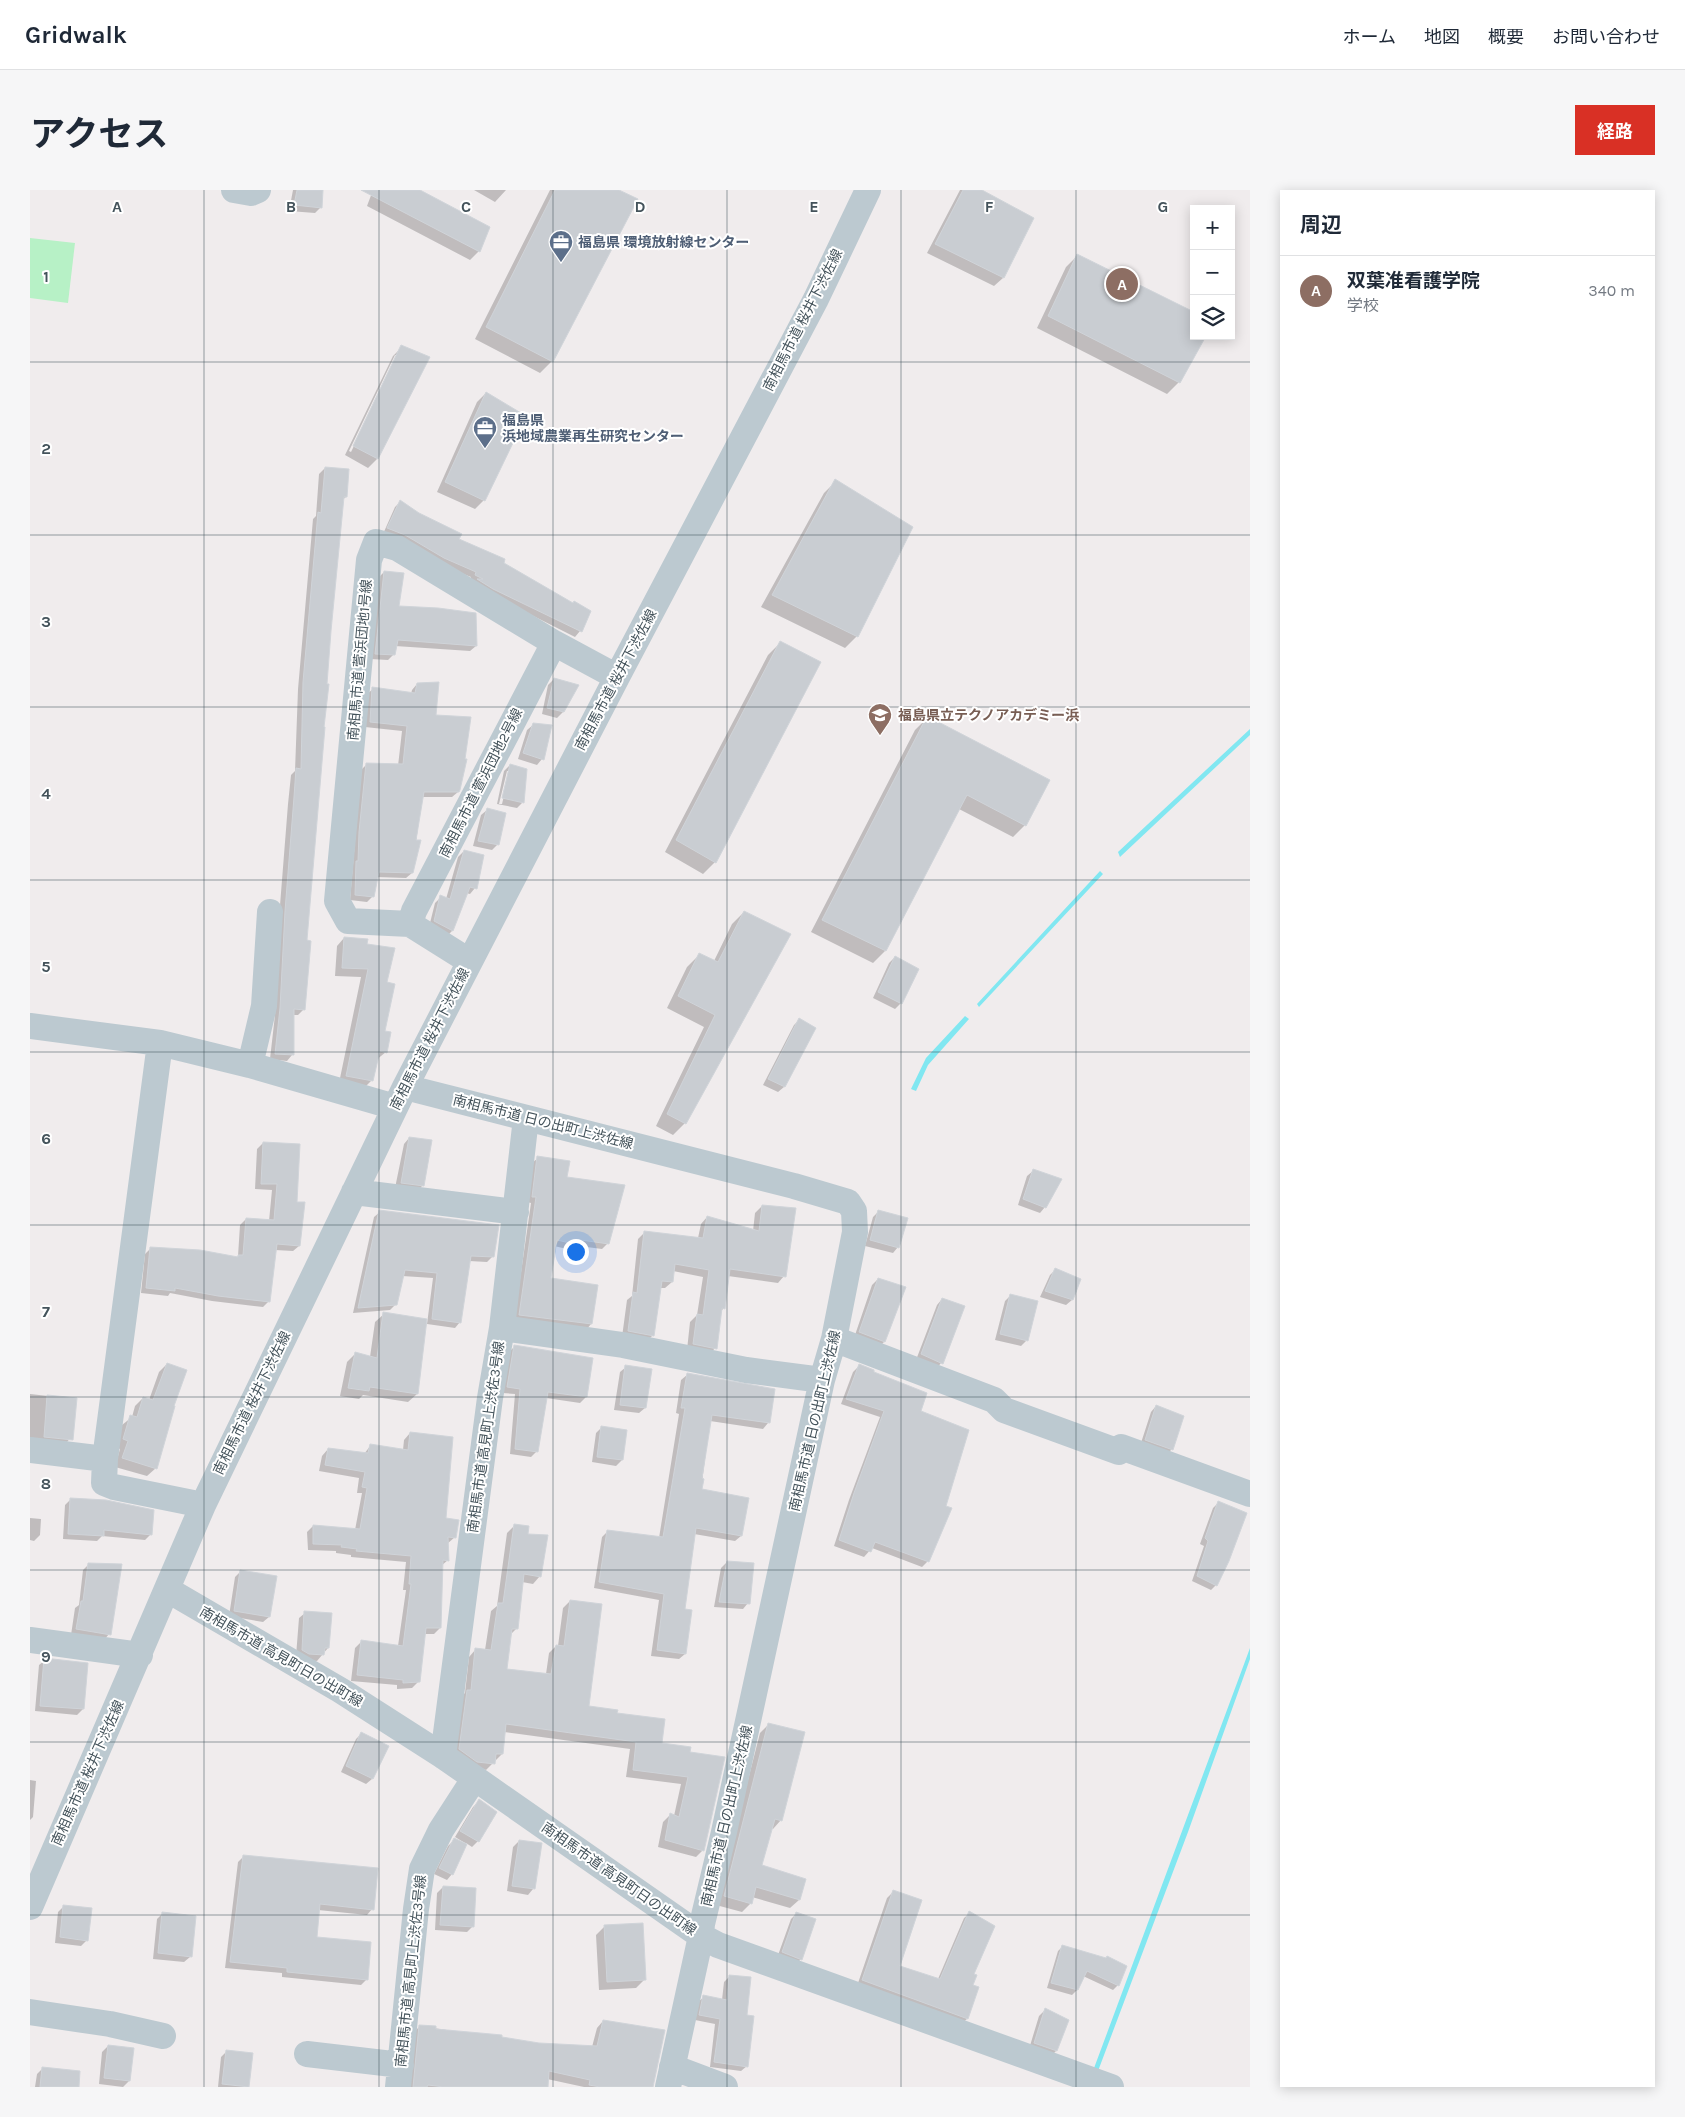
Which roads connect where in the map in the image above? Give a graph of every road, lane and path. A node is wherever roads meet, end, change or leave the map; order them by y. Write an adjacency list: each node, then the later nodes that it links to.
1 (234, 190): 2 (street)
2 (258, 190)
3 (868, 190): 5 (street, 南相馬市道 桜井下渋佐線)
4 (554, 643): 5 (street, 南相馬市道 萱浜団地1号線); 7 (street, 南相馬市道 萱浜団地2号線); 7 (street, 南相馬市道 萱浜団地1号線)
5 (617, 677): 8 (street, 南相馬市道 桜井下渋佐線)
6 (270, 912): 11 (street)
7 (410, 924): 8 (street)
8 (469, 962): 12 (street, 南相馬市道 桜井下渋佐線)
9 (30, 1026): 10 (street, 南相馬市道 日の出町上渋佐線)
10 (160, 1043): 11 (street, 南相馬市道 日の出町上渋佐線); 20 (street)
11 (250, 1065): 12 (street, 南相馬市道 日の出町上渋佐線)
12 (400, 1097): 13 (street, 南相馬市道 日の出町上渋佐線); 14 (street, 南相馬市道 桜井下渋佐線)
13 (526, 1118): 15 (street, 南相馬市道 高見町上渋佐3号線); 17 (street, 南相馬市道 日の出町上渋佐線)
14 (354, 1192): 15 (street); 22 (street, 南相馬市道 桜井下渋佐線)
15 (516, 1212): 16 (street, 南相馬市道 高見町上渋佐3号線)
16 (502, 1328): 18 (street); 26 (street, 南相馬市道 高見町上渋佐3号線)
17 (834, 1339): 18 (street, 南相馬市道 日の出町上渋佐線); 21 (street)
18 (822, 1380): 29 (street, 南相馬市道 日の出町上渋佐線)
19 (30, 1450): 20 (street)
20 (105, 1459): 22 (street)
21 (1250, 1494)
22 (203, 1505): 23 (street, 南相馬市道 桜井下渋佐線)
23 (168, 1590): 25 (street, 南相馬市道 桜井下渋佐線); 26 (street, 南相馬市道 高見町日の出町線)
24 (30, 1640): 25 (street)
25 (140, 1655): 28 (street, 南相馬市道 桜井下渋佐線)
26 (443, 1756): 27 (street, 南相馬市道 高見町日の出町線)
27 (474, 1779): 29 (street, 南相馬市道 高見町日の出町線); 33 (street, 南相馬市道 高見町上渋佐3号線)
28 (30, 1907)
29 (701, 1936): 34 (street, 南相馬市道 日の出町上渋佐線); 36 (street, 南相馬市道 高見町日の出町線)
30 (30, 2012): 31 (street)
31 (163, 2036)
32 (308, 2054): 33 (street)
33 (399, 2076)
34 (670, 2077): 35 (street)
35 (725, 2087)
36 (1111, 2087)

